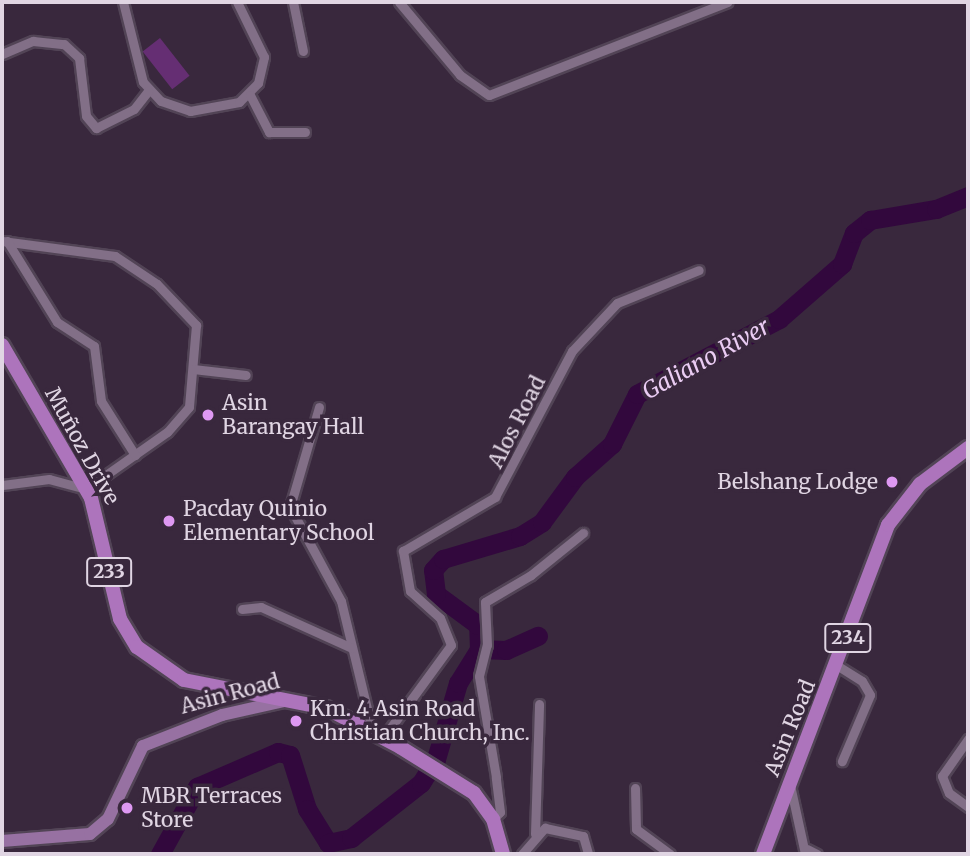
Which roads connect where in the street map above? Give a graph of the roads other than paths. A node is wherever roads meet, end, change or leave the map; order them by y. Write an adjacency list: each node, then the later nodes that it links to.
1 (124, 2): 8 (street)
2 (237, 2): 9 (street)
3 (293, 2): 6 (street)
4 (399, 2): 5 (street)
5 (727, 2)
6 (303, 51)
7 (2, 54): 8 (street)
8 (148, 91): 9 (street)
9 (250, 95): 10 (street)
10 (305, 131)
11 (4, 241): 14 (street); 18 (street)
12 (699, 270): 27 (street, Alos Road)
13 (2, 345): 20 (main road, Muñoz Drive / 233)
14 (192, 369): 15 (street); 18 (street)
15 (246, 375)
16 (319, 407): 23 (street)
17 (968, 448): 24 (main road, Asin Road / 234)
18 (135, 455): 20 (street)
19 (2, 485): 20 (street)
20 (86, 489): 25 (main road, Muñoz Drive / 233)
21 (583, 533): 33 (street)
22 (242, 609): 23 (street)
23 (352, 648): 27 (street)
24 (838, 666): 29 (street); 30 (main road, Asin Road / 234)
25 (296, 698): 27 (main road, Asin Road / 233); 35 (main road, Asin Road)
26 (539, 704): 34 (street)
27 (378, 736): 33 (main road, Asin Road / 233)
28 (968, 739): 32 (street)
29 (842, 761)
30 (789, 784): 36 (street); 41 (main road, Asin Road / 234)
31 (635, 788): 40 (street)
32 (968, 807)
33 (493, 819): 37 (main road, Asin Road / 233)
34 (535, 834): 38 (street); 39 (street)
35 (2, 841)
36 (806, 852): 42 (street)
37 (503, 854)
38 (522, 854)
39 (588, 854)
40 (670, 854)
41 (763, 854)
42 (817, 854)

